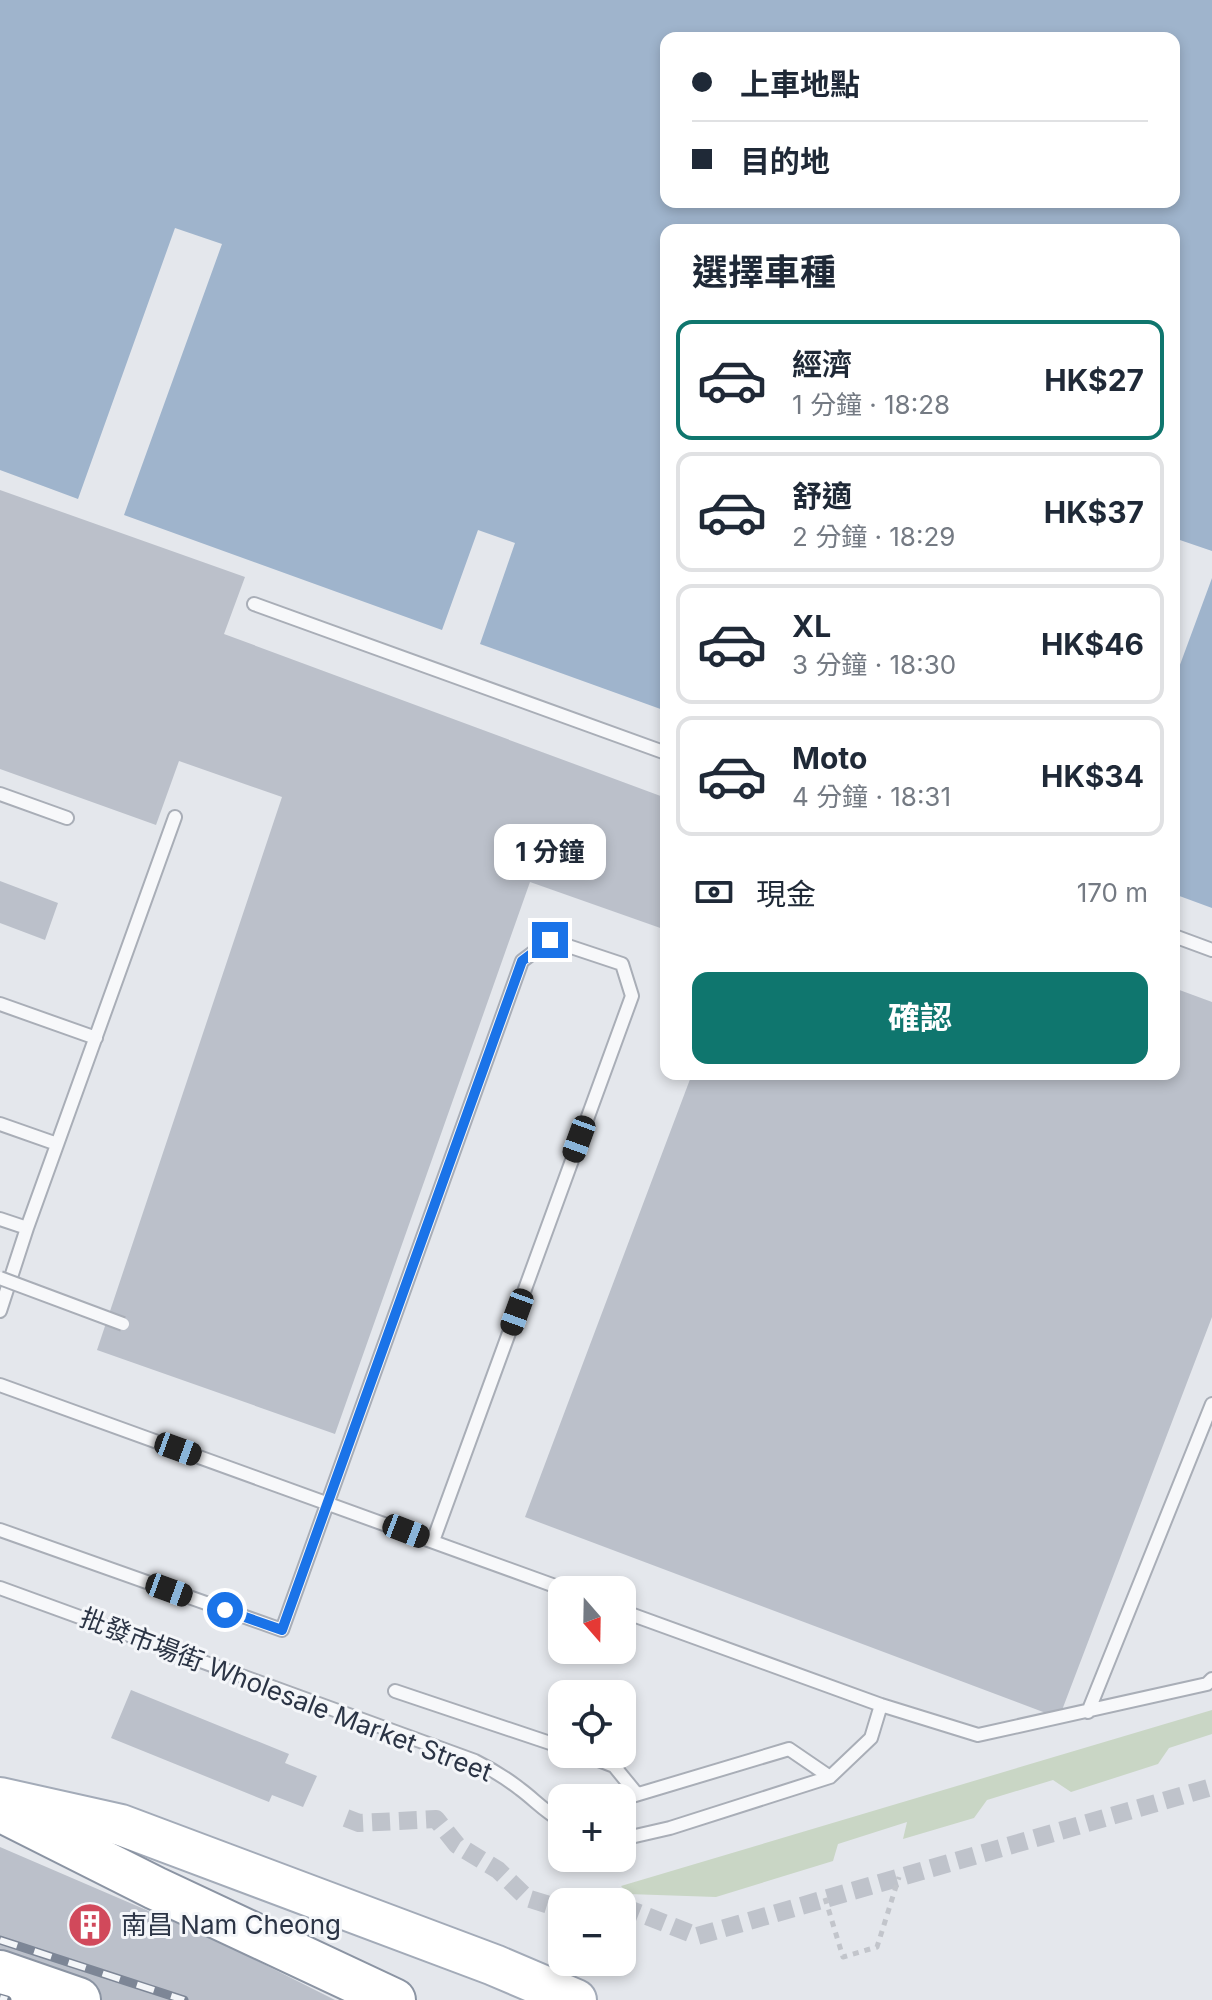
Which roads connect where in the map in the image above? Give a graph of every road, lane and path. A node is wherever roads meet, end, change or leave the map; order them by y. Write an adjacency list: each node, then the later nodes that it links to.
1 (254, 604): 2 (lane)
2 (660, 751)
3 (0, 794): 5 (lane)
4 (175, 817): 9 (lane)
5 (67, 818)
6 (1180, 938): 7 (lane)
7 (1212, 950)
8 (0, 1004): 9 (lane)
9 (96, 1038): 11 (lane)
10 (0, 1124): 11 (lane)
11 (57, 1144): 13 (lane)
12 (0, 1219): 13 (lane)
13 (27, 1228): 15 (lane)
14 (0, 1278): 16 (lane, bridge)
15 (0, 1311)
16 (123, 1324)
17 (0, 1385): 19 (lane)
18 (1212, 1404): 28 (lane)
19 (327, 1502): 20 (lane); 21 (lane); 21 (lane)
20 (0, 1530)
21 (433, 1541): 22 (lane)
22 (548, 1583)
23 (0, 1588): 35 (lane, 批發市場街 Wholesale Market Street)
24 (636, 1616): 27 (lane)
25 (1212, 1679): 28 (lane)
26 (395, 1691): 29 (lane)
27 (881, 1705): 28 (lane); 31 (lane)
28 (1088, 1712)
29 (548, 1742)
30 (616, 1768): 32 (lane)
31 (830, 1777): 32 (lane); 36 (lane)
32 (637, 1794)
33 (0, 1798): 40 (main road)
34 (0, 1810): 42 (highway)
35 (548, 1813)
36 (636, 1836)
37 (899, 1877): 38 (path)
38 (825, 1898)
39 (0, 1973): 41 (highway)
40 (574, 1999)
41 (78, 2000)
42 (394, 2000)

